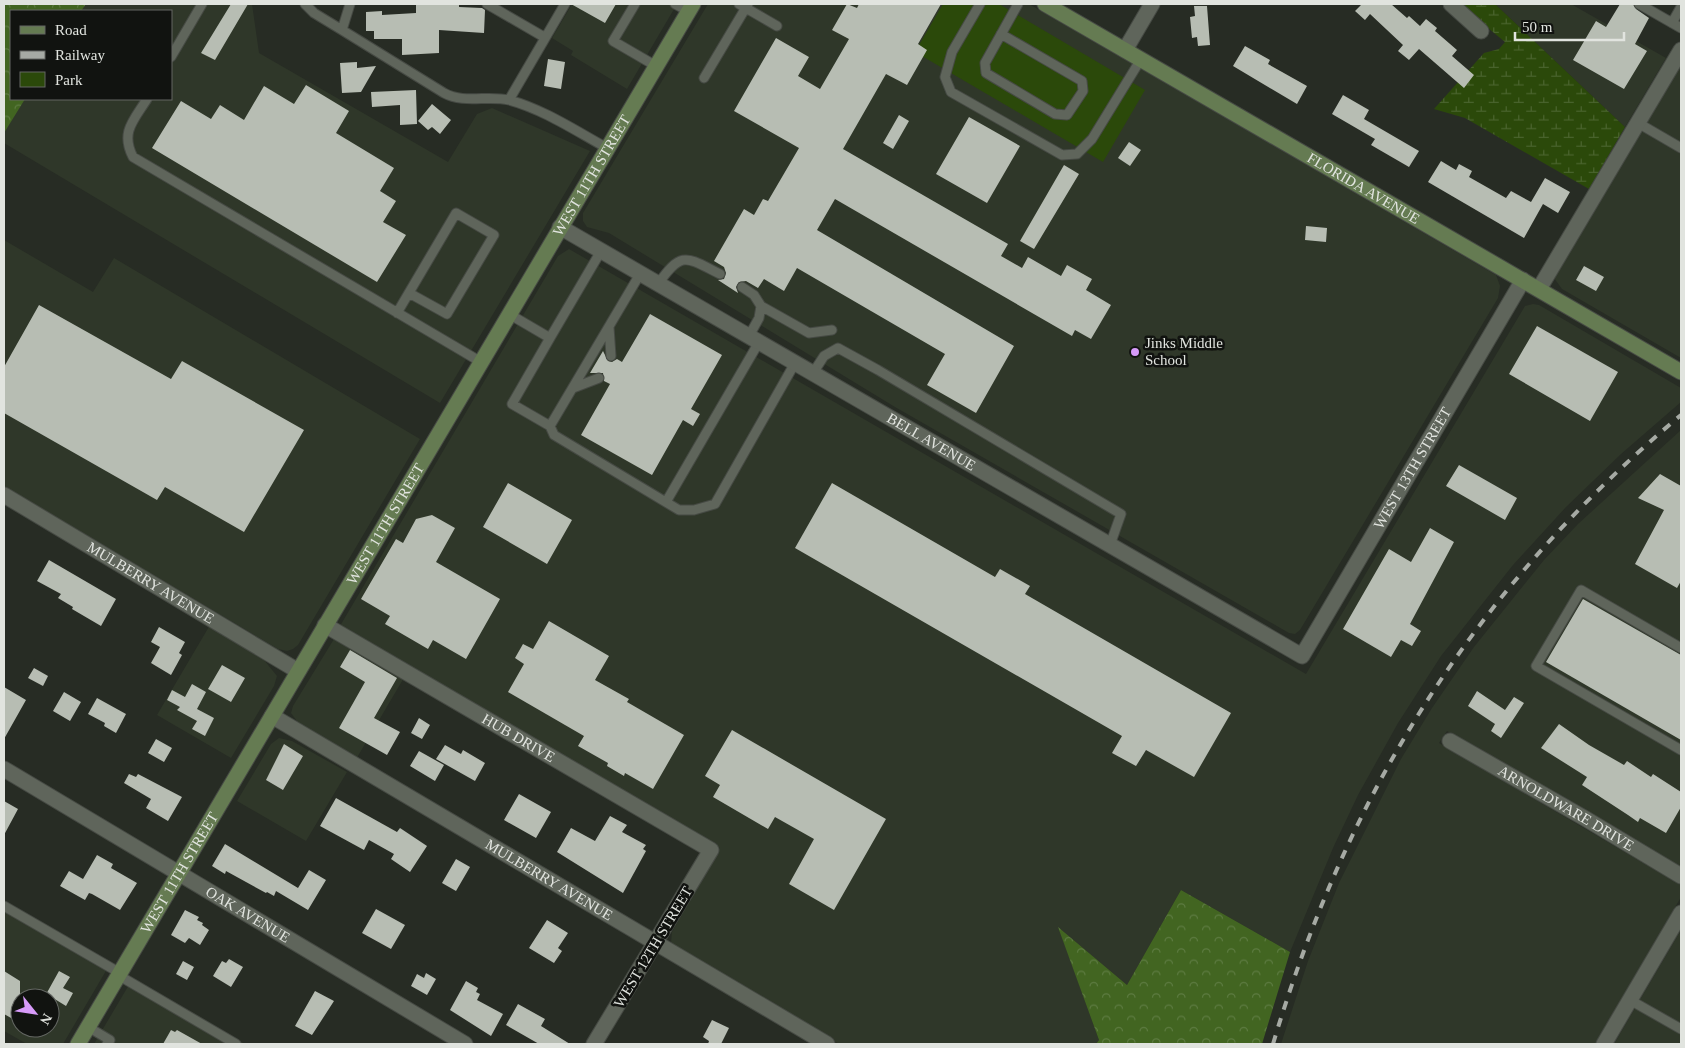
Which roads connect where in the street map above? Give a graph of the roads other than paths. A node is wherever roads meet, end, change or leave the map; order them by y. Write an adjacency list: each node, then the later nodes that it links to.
1 (202, 4): 25 (lane)
2 (306, 4): 20 (lane)
3 (350, 4): 20 (lane)
4 (487, 4): 23 (lane)
5 (565, 4): 23 (lane)
6 (635, 4): 28 (lane)
7 (674, 4): 16 (lane)
8 (980, 4): 27 (lane)
9 (1018, 4): 22 (lane)
10 (1045, 4): 24 (main road, FLORIDA AVENUE)
11 (1152, 4): 24 (street)
12 (1451, 4): 21 (street)
13 (1639, 4): 17 (lane)
14 (744, 5): 18 (lane); 29 (lane)
15 (1681, 7): 17 (lane)
16 (690, 8): 28 (main road, WEST 11TH STREET)
17 (1672, 23): 19 (lane)
18 (777, 26)
19 (1681, 28)
20 (342, 30): 31 (lane)
21 (1481, 31)
22 (1001, 34): 22 (lane)
23 (544, 37): 31 (lane)
24 (1125, 50): 27 (main road, FLORIDA AVENUE)
25 (172, 55)
26 (1680, 56): 32 (street)
27 (1141, 59): 39 (main road, FLORIDA AVENUE)
28 (656, 66): 33 (main road, WEST 11TH STREET)
29 (704, 78)
30 (145, 100): 45 (lane)
31 (509, 100): 33 (lane)
32 (1638, 123): 34 (lane); 42 (street)
33 (607, 148): 35 (main road, WEST 11TH STREET)
34 (1681, 148)
35 (560, 227): 36 (street, BELL AVENUE); 46 (main road, WEST 11TH STREET)
36 (601, 251): 37 (street, BELL AVENUE); 49 (lane)
37 (640, 274): 40 (street, BELL AVENUE); 47 (lane)
38 (720, 274): 40 (lane)
39 (1523, 280): 42 (main road, FLORIDA AVENUE); 64 (street, WEST 13TH STREET)
40 (658, 284): 50 (street, BELL AVENUE)
41 (742, 287): 44 (lane)
42 (1539, 290): 54 (main road, FLORIDA AVENUE)
43 (409, 293): 43 (lane); 45 (lane)
44 (761, 306): 48 (lane); 50 (lane)
45 (397, 313): 52 (lane)
46 (509, 314): 49 (lane); 52 (main road, WEST 11TH STREET)
47 (609, 327): 51 (lane); 57 (lane)
48 (832, 330)
49 (550, 338): 58 (lane)
50 (754, 339): 53 (street, BELL AVENUE); 60 (lane)
51 (611, 356)
52 (481, 362): 62 (main road, WEST 11TH STREET)
53 (795, 363): 55 (street, BELL AVENUE); 60 (lane)
54 (1681, 372)
55 (813, 373): 61 (street, BELL AVENUE); 61 (lane)
56 (599, 378): 57 (lane)
57 (573, 388): 58 (lane)
58 (550, 426): 60 (lane)
59 (4, 494): 65 (street, MULBERRY AVENUE)
60 (666, 502)
61 (1110, 545): 64 (street, BELL AVENUE)
62 (325, 625): 65 (main road, WEST 11TH STREET); 70 (street, HUB DRIVE)
63 (1681, 648): 68 (lane)
64 (1302, 656)
65 (298, 671): 66 (main road, WEST 11TH STREET)
66 (272, 716): 71 (main road, WEST 11TH STREET); 75 (street, MULBERRY AVENUE)
67 (1450, 741): 72 (street, ARNOLDWARE DRIVE)
68 (1681, 750)
69 (4, 769): 71 (street, OAK AVENUE)
70 (710, 850): 75 (street, WEST 12TH STREET)
71 (178, 874): 76 (main road, WEST 11TH STREET); 83 (street, OAK AVENUE)
72 (1681, 876)
73 (4, 906): 76 (lane)
74 (1681, 913): 77 (street)
75 (655, 943): 84 (street, WEST 12TH STREET); 85 (street, MULBERRY AVENUE)
76 (119, 974): 78 (main road, WEST 11TH STREET); 82 (lane)
77 (1630, 1000): 79 (lane); 86 (street)
78 (88, 1027): 80 (main road, WEST 11TH STREET); 81 (lane)
79 (1681, 1029)
80 (78, 1044)
81 (107, 1044)
82 (236, 1044)
83 (465, 1044)
84 (594, 1044)
85 (827, 1044)
86 (1604, 1044)

